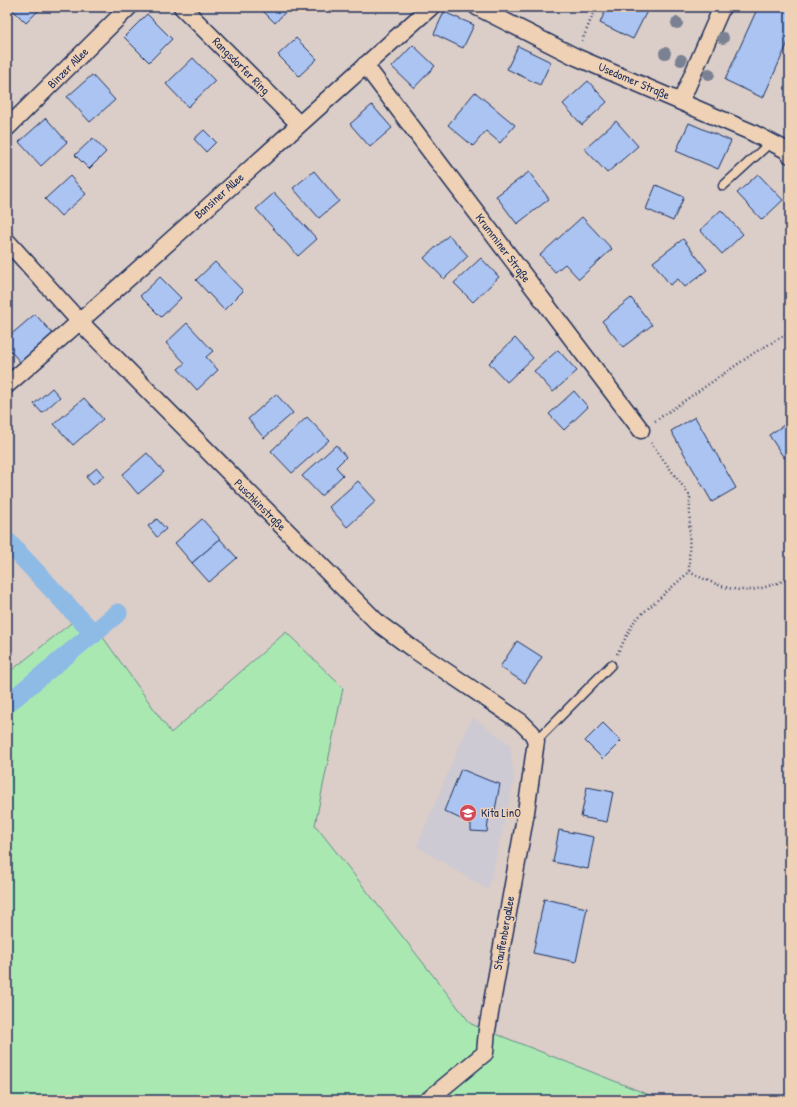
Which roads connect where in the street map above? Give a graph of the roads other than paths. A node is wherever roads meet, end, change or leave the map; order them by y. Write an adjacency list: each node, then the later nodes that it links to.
1 (129, 7): 9 (street, Binzer Allee)
2 (182, 7): 8 (street, Rangsdorfer Ring)
3 (431, 7): 6 (street, Bansiner Allee)
4 (477, 7): 7 (street, Usedomer Straße)
5 (722, 7): 7 (street)
6 (365, 65): 8 (street, Bansiner Allee); 16 (street, Krumminer Straße)
7 (681, 102): 10 (street, Usedomer Straße)
8 (299, 124): 14 (street, Bansiner Allee)
9 (7, 128)
10 (771, 142): 11 (street, Usedomer Straße); 12 (lane)
11 (789, 153)
12 (724, 186)
13 (7, 241): 14 (street, Puschkinstraße)
14 (80, 322): 15 (street, Bansiner Allee); 18 (street, Puschkinstraße)
15 (7, 385)
16 (641, 430)
17 (611, 665): 18 (lane)
18 (536, 741): 19 (street, Stauffenbergallee)
19 (428, 1100)

